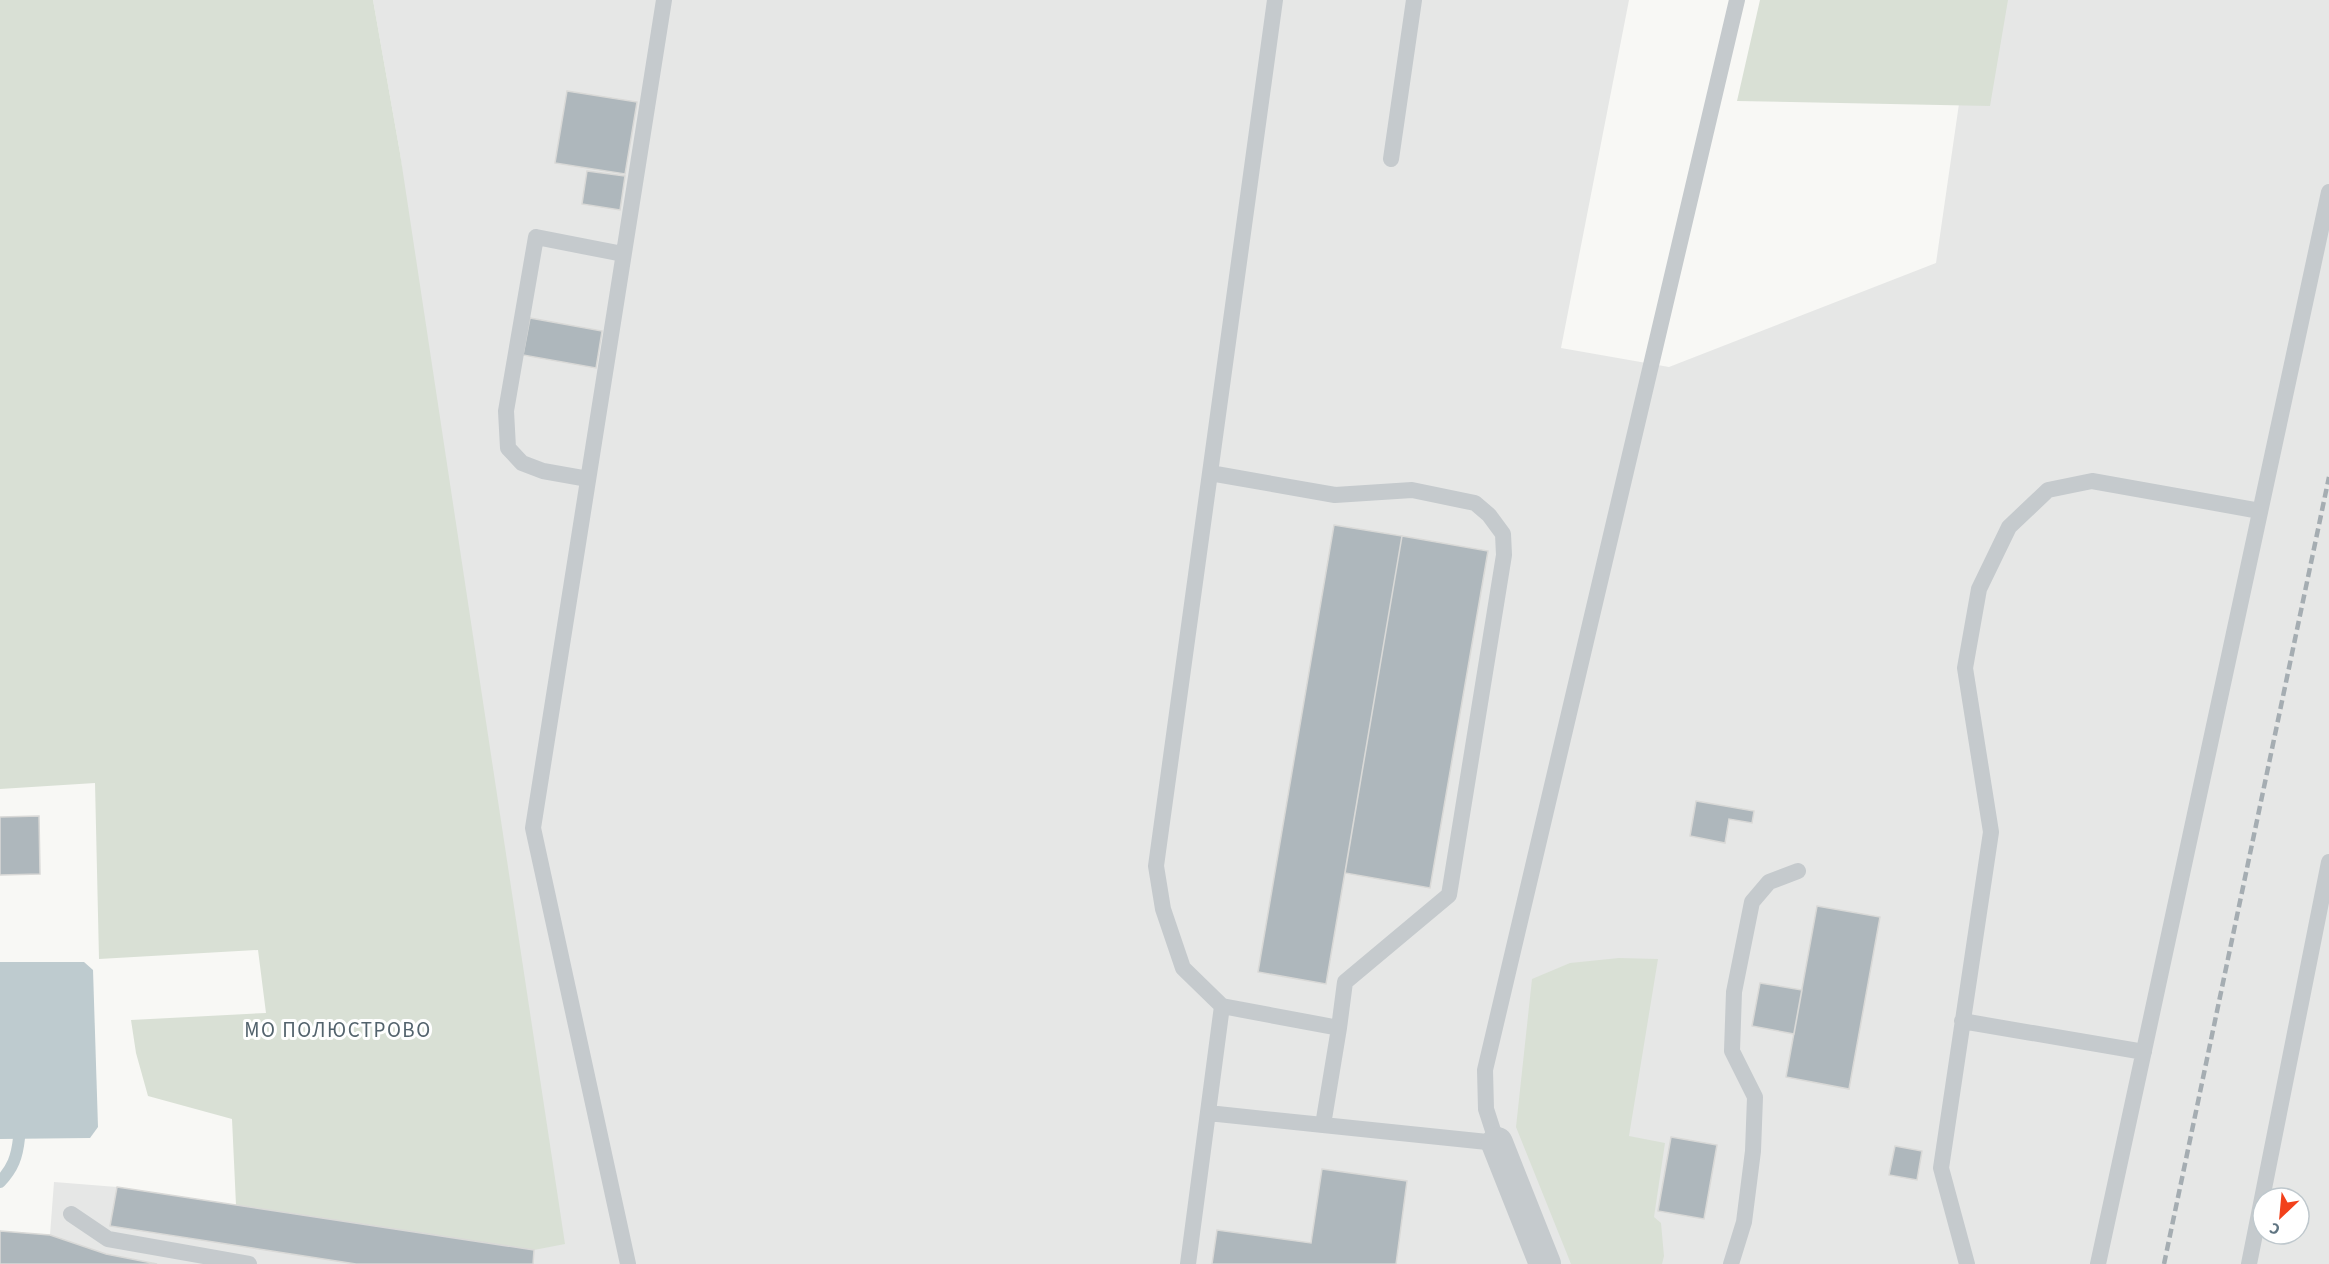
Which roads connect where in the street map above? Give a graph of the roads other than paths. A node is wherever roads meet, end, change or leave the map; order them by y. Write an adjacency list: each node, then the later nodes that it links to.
1 (664, 0): 7 (lane)
2 (1275, 0): 8 (lane)
3 (1414, 0): 5 (lane)
4 (1737, 0): 19 (lane)
5 (1391, 159)
6 (2329, 192): 10 (lane)
7 (623, 254): 9 (lane); 9 (lane)
8 (1210, 473): 13 (lane); 15 (lane)
9 (588, 479): 22 (lane)
10 (2260, 511): 14 (lane); 16 (lane)
11 (2329, 862): 28 (lane)
12 (1798, 871): 25 (lane)
13 (1222, 1006): 15 (lane); 17 (lane)
14 (1962, 1021): 16 (lane); 26 (lane)
15 (1339, 1028): 18 (lane)
16 (2144, 1052): 27 (lane)
17 (1208, 1113): 18 (lane); 23 (lane)
18 (1323, 1125): 19 (lane)
19 (1497, 1143): 24 (street)
20 (71, 1214): 21 (lane)
21 (249, 1264)
22 (628, 1264)
23 (1188, 1264)
24 (1545, 1264)
25 (1731, 1264)
26 (1967, 1264)
27 (2098, 1264)
28 (2249, 1264)

